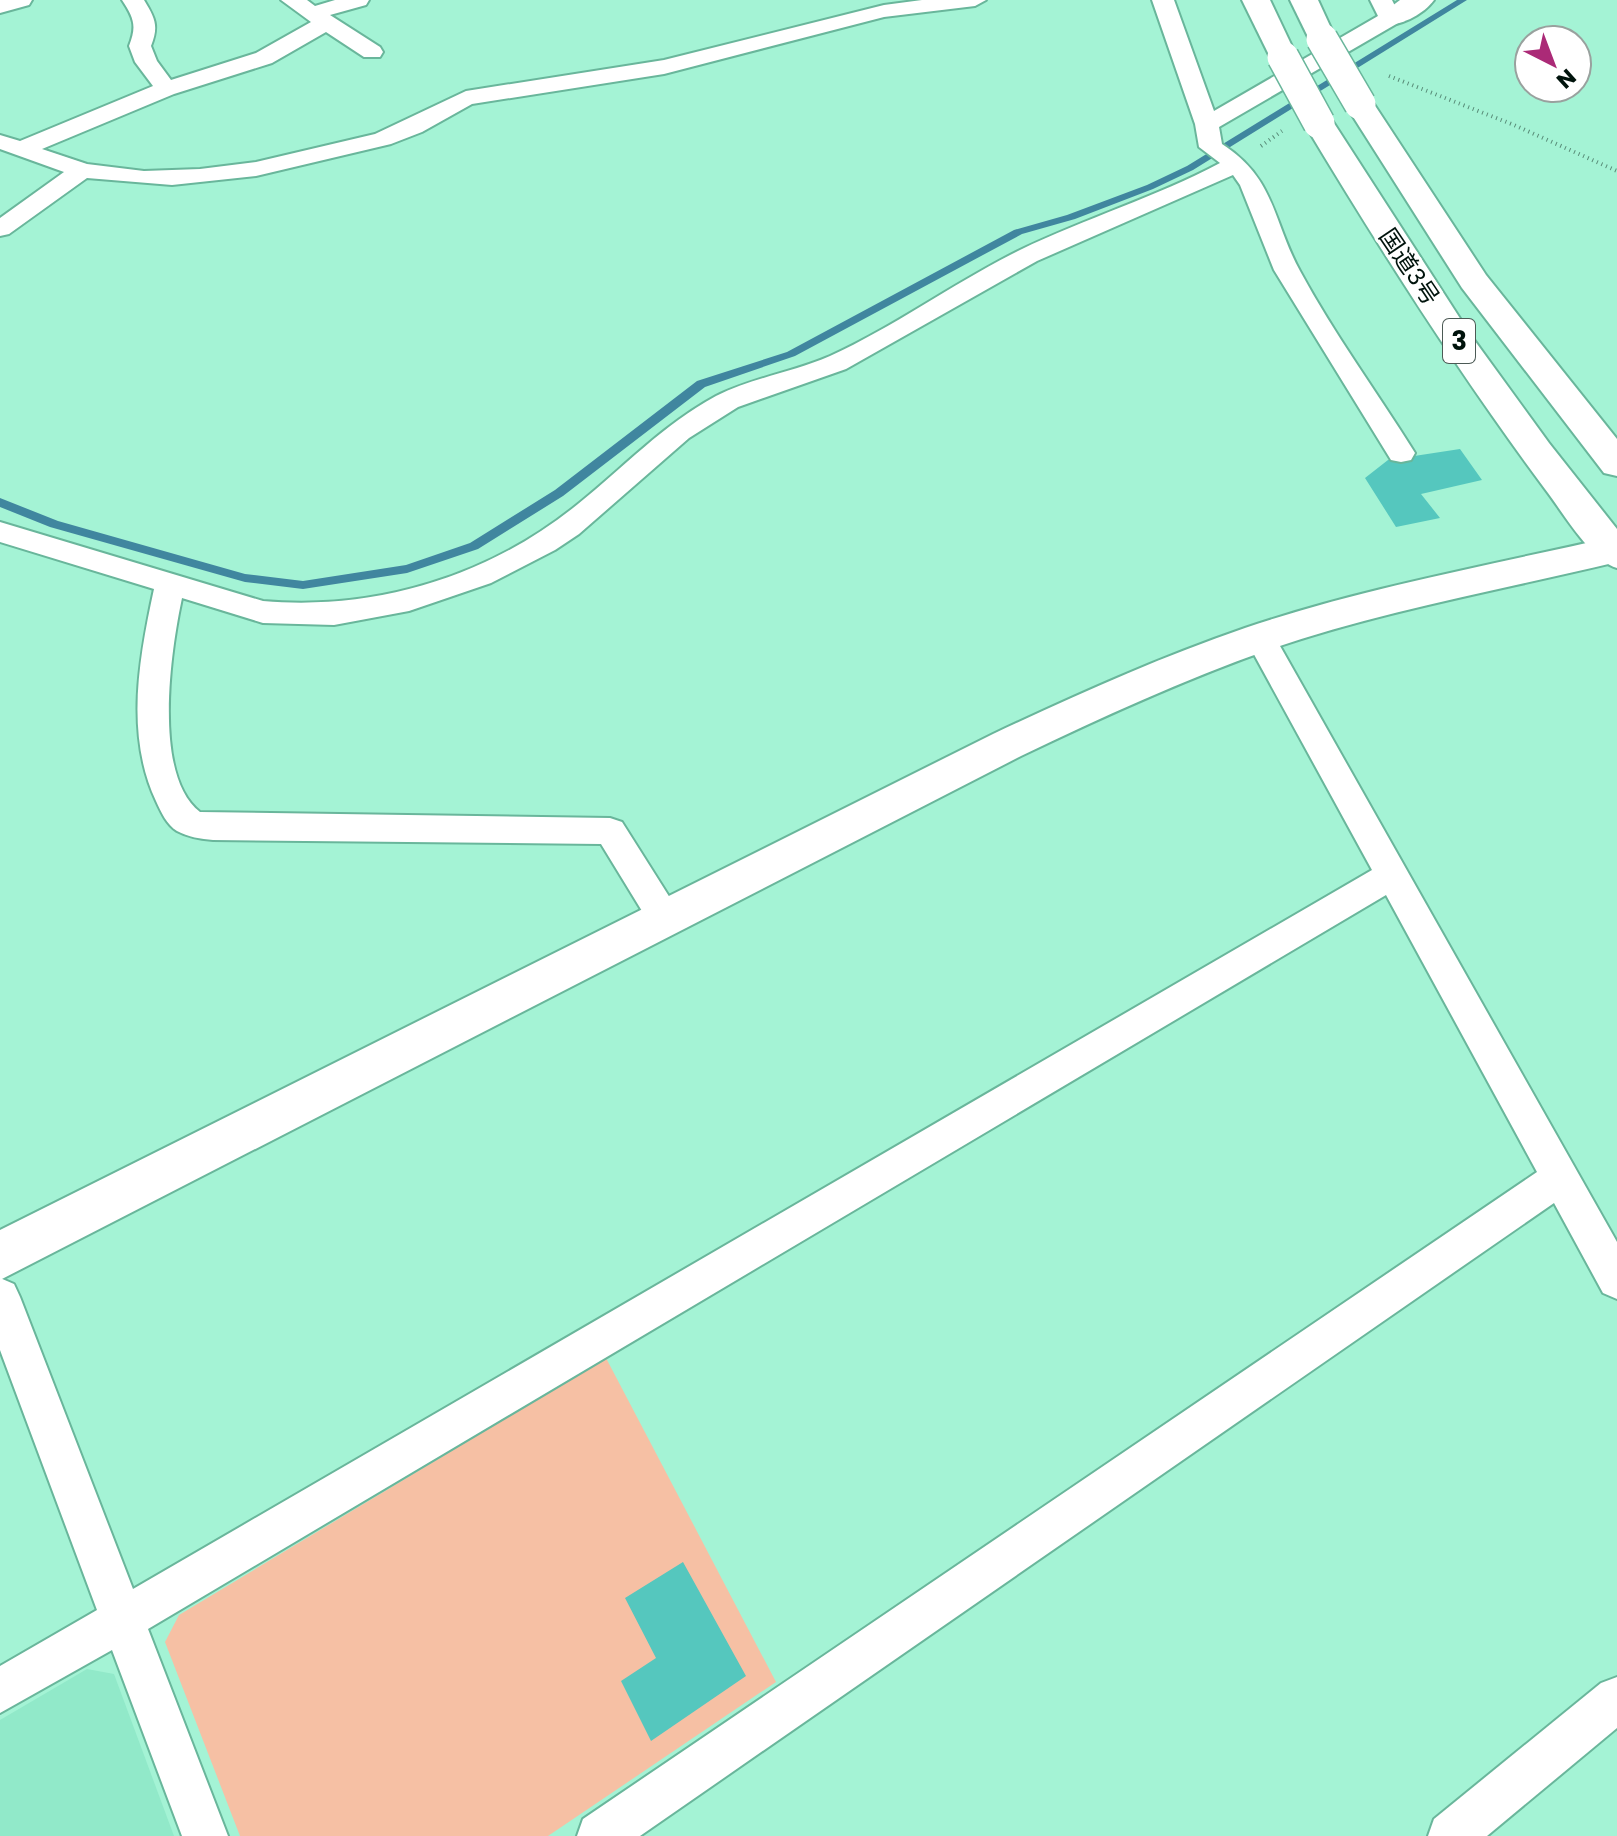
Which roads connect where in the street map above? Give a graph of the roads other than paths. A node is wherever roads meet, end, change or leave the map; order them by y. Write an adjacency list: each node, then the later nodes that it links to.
1 (21, 0): 11 (street)
2 (133, 0): 15 (street)
3 (292, 0): 13 (street)
4 (358, 0): 13 (street)
5 (975, 0): 10 (street)
6 (1163, 0): 16 (street)
7 (1256, 0): 24 (main road, 国道3号 / 3, bridge)
8 (1304, 0): 22 (main road, 国道3号 / 3, bridge)
9 (1420, 0): 12 (main road)
10 (876, 6): 19 (street)
11 (0, 7)
12 (1385, 9): 16 (street)
13 (319, 18): 14 (street); 15 (street)
14 (372, 52)
15 (166, 89): 17 (street)
16 (1207, 124): 18 (street)
17 (11, 145): 19 (street)
18 (1237, 164): 21 (street); 25 (street)
19 (83, 170): 20 (street)
20 (0, 229)
21 (1401, 453)
22 (1617, 464)
23 (0, 532): 25 (street)
24 (1616, 551): 26 (main road)
25 (170, 583): 28 (street)
26 (1260, 638): 27 (street); 28 (main road)
27 (1392, 875): 29 (street); 33 (street)
28 (665, 919): 30 (main road)
29 (1560, 1177): 31 (street); 37 (street)
30 (0, 1256)
31 (1617, 1280)
32 (0, 1297): 33 (street)
33 (123, 1618): 34 (street); 36 (street)
34 (0, 1691)
35 (1617, 1699): 38 (street)
36 (205, 1836)
37 (600, 1836)
38 (1451, 1836)

